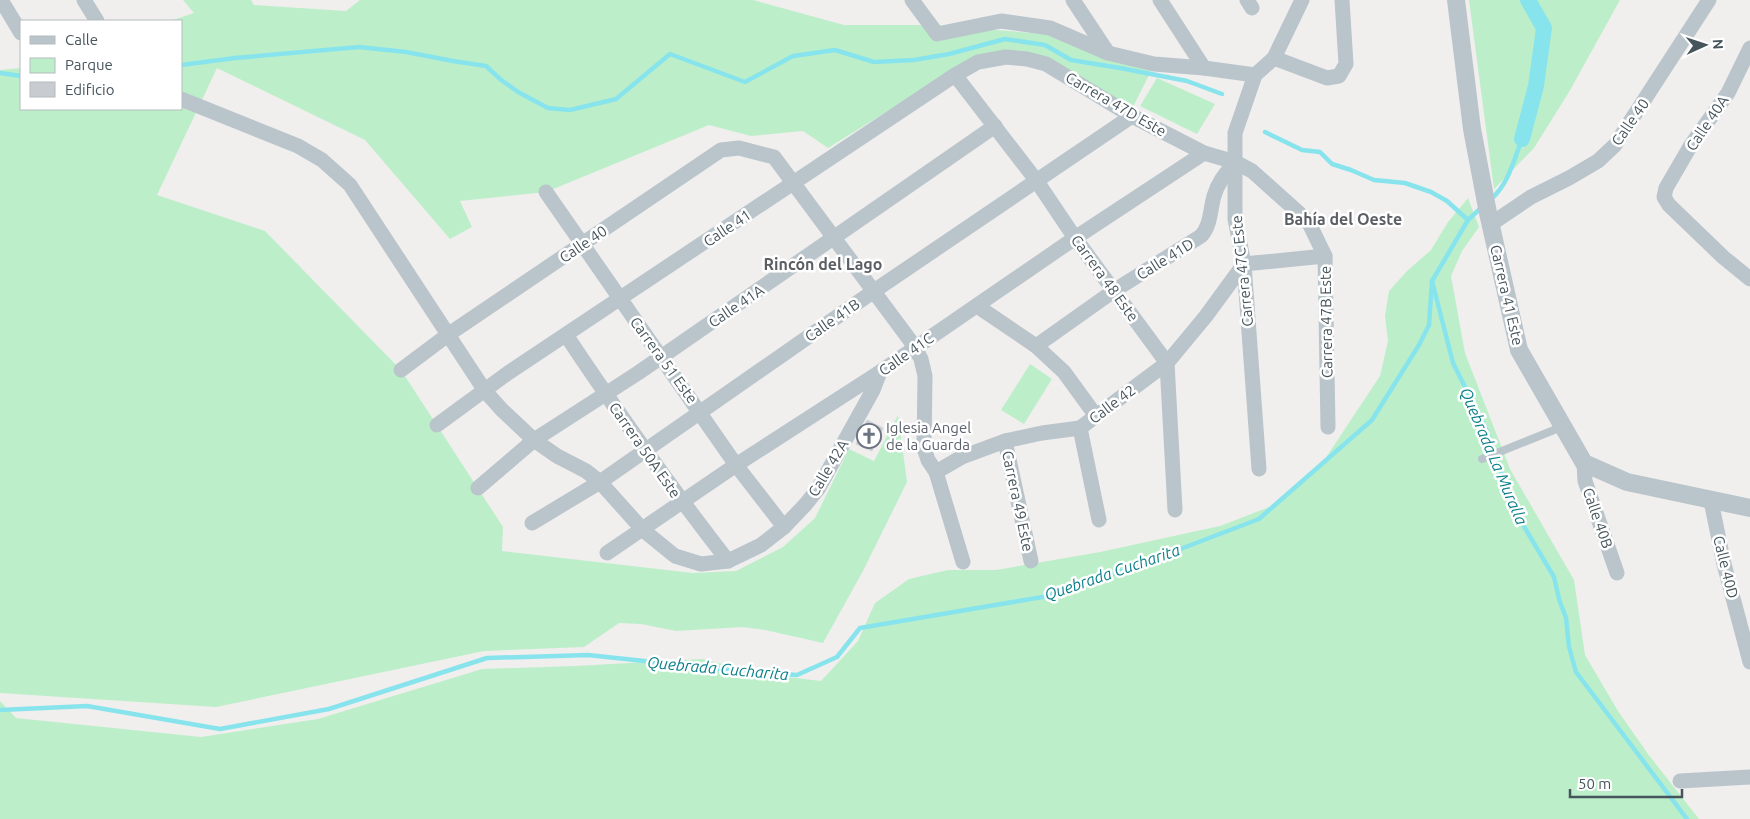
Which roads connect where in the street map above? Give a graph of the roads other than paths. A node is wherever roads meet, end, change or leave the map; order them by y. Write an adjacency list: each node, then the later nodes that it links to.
1 (2, 0): 11 (street)
2 (84, 0): 10 (street)
3 (912, 0): 13 (street)
4 (1073, 0): 13 (street)
5 (1160, 0): 16 (street)
6 (1302, 0): 15 (street)
7 (1342, 0): 15 (street)
8 (1456, 0): 27 (street, Carrera 41 Este)
9 (1709, 0): 27 (street, Calle 40)
10 (97, 20)
11 (20, 31)
12 (1750, 48): 34 (street, Calle 40A)
13 (1108, 53): 16 (street)
14 (1027, 58): 17 (street, Calle 41); 20 (street, Carrera 47D Este)
15 (1274, 58): 18 (street)
16 (1204, 68): 18 (street)
17 (955, 75): 21 (street, Carrera 48 Este); 25 (street, Calle 41)
18 (1255, 75): 23 (street, Carrera 47C Este)
19 (182, 99): 39 (street, Calle 42A)
20 (1132, 116): 22 (street, Carrera 47D Este); 24 (street, Calle 41B)
21 (995, 126): 24 (street, Carrera 48 Este); 29 (street, Calle 41A)
22 (1204, 153): 23 (street, Carrera 47D Este); 30 (street, Calle 41C)
23 (1235, 162): 28 (street, Carrera 47D Este); 33 (street, Carrera 47C Este); 35 (street, Calle 41D)
24 (1036, 180): 30 (street, Carrera 48 Este); 36 (street, Calle 41B)
25 (794, 183): 29 (street); 31 (street, Calle 40); 37 (street, Calle 41)
26 (546, 192): 31 (street, Carrera 51 Este)
27 (1489, 219): 52 (street, Carrera 41 Este)
28 (1308, 221): 32 (street, Carrera 47B Este)
29 (834, 238): 36 (street); 43 (street, Calle 41A)
30 (1075, 238): 35 (street, Carrera 48 Este); 38 (street, Calle 41C)
31 (583, 244): 37 (street, Carrera 51 Este); 39 (street, Calle 40)
32 (1326, 256): 33 (street); 53 (street, Carrera 47B Este)
33 (1244, 264): 44 (street, Calle 42); 61 (street, Carrera 47C Este)
34 (1750, 279)
35 (1115, 290): 41 (street, Calle 41D); 44 (street, Carrera 48 Este)
36 (874, 291): 42 (street); 49 (street, Calle 41B)
37 (620, 299): 40 (street, Calle 41); 43 (street, Carrera 51 Este)
38 (977, 306): 41 (street); 42 (street, Calle 41C)
39 (449, 334): 45 (street, Calle 40); 47 (street, Calle 42A)
40 (566, 335): 47 (street, Calle 41); 48 (street, Carrera 50A Este)
41 (1036, 346): 50 (street)
42 (915, 347): 46 (street, Calle 41C); 62 (street)
43 (661, 357): 48 (street, Calle 41A); 49 (street, Carrera 51 Este)
44 (1167, 363): 50 (street, Calle 42); 68 (street)
45 (401, 370)
46 (880, 372): 60 (street, Calle 41C); 71 (street, Calle 42A)
47 (485, 391): 51 (street, Calle 41); 55 (street, Calle 42A)
48 (605, 394): 55 (street, Calle 41A); 57 (street, Carrera 50A Este)
49 (701, 412): 57 (street, Calle 41B); 60 (street, Carrera 51 Este)
50 (1096, 416): 54 (street, Calle 42)
51 (437, 425)
52 (1564, 426): 58 (lane); 59 (street, Carrera 41 Este)
53 (1328, 427)
54 (1080, 428): 56 (street, Calle 42); 69 (street)
55 (534, 440): 63 (street, Calle 42A); 64 (street, Calle 41A)
56 (1005, 441): 62 (street, Calle 42); 75 (street, Carrera 49 Este)
57 (645, 451): 63 (street, Calle 41B); 66 (street, Carrera 50A Este)
58 (1482, 459)
59 (1584, 463): 65 (street); 77 (street, Calle 40B)
60 (736, 465): 66 (street, Calle 41C); 71 (street, Carrera 51 Este)
61 (1259, 470)
62 (936, 472): 76 (street)
63 (600, 482): 70 (street, Calle 41B); 72 (street, Calle 42A)
64 (478, 488)
65 (1711, 501): 67 (street); 78 (street, Calle 40D)
66 (682, 502): 72 (street, Calle 41C); 74 (street, Carrera 50A Este)
67 (1750, 508)
68 (1176, 510)
69 (1099, 520)
70 (532, 523)
71 (784, 527): 74 (street, Calle 42A)
72 (643, 530): 73 (street, Calle 41C); 74 (street, Calle 42A)
73 (607, 553)
74 (728, 561)
75 (1031, 561)
76 (963, 562)
77 (1617, 573)
78 (1750, 662)
79 (1750, 777): 80 (street)
80 (1680, 781)

